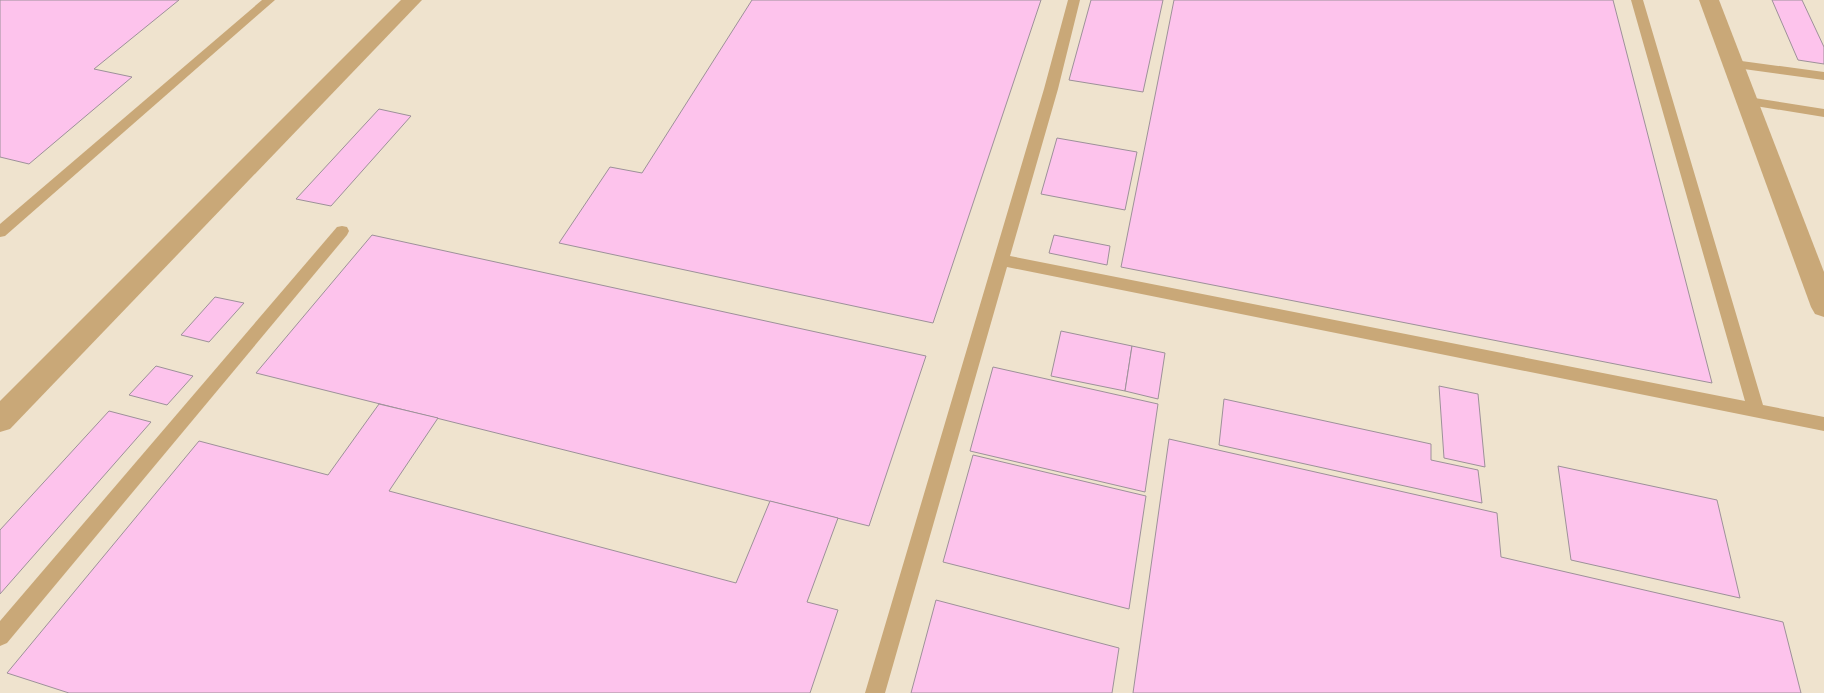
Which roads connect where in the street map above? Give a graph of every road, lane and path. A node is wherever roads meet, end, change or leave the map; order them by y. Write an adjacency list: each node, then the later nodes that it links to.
1 (269, 0): 11 (lane)
2 (412, 0): 15 (street)
3 (1074, 0): 12 (lane)
4 (1637, 0): 14 (lane)
5 (1709, 0): 6 (street)
6 (1734, 64): 7 (lane); 8 (street)
7 (1824, 76)
8 (1748, 101): 9 (lane); 13 (street)
9 (1824, 113)
10 (342, 231): 17 (lane)
11 (0, 232)
12 (1001, 260): 14 (lane); 18 (lane)
13 (1824, 307)
14 (1756, 411): 16 (lane)
15 (0, 420)
16 (1824, 424)
17 (0, 636)
18 (875, 693)

